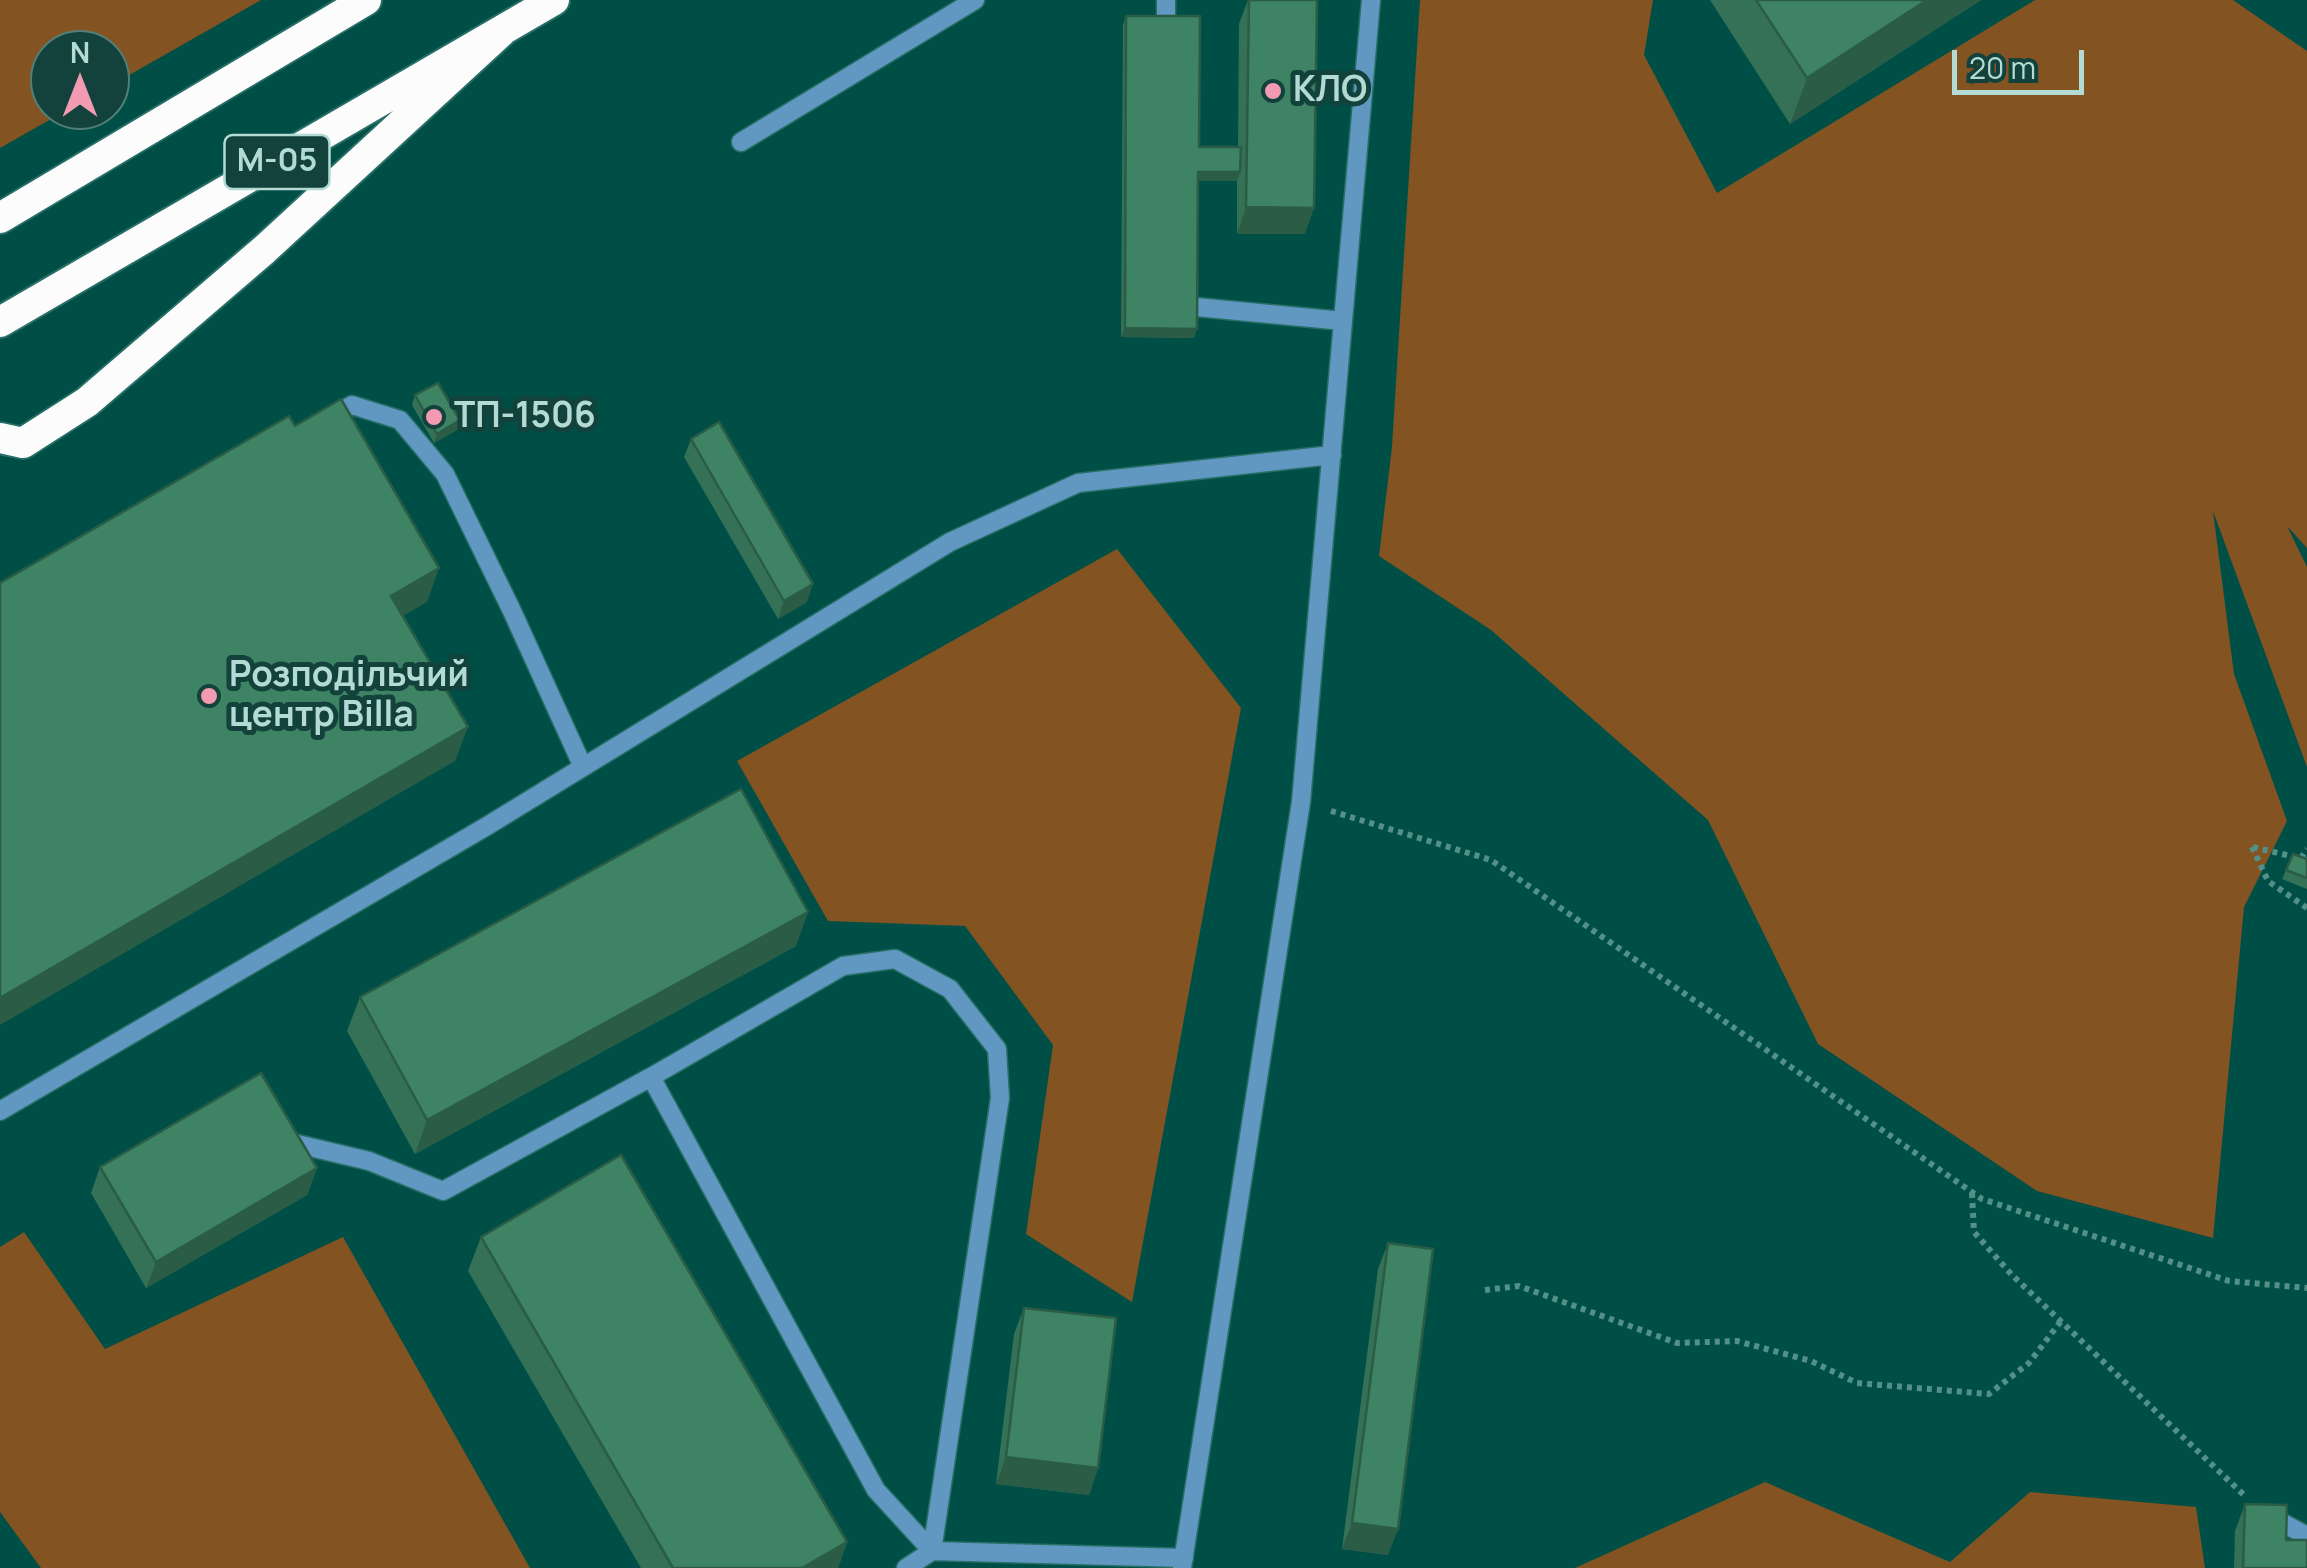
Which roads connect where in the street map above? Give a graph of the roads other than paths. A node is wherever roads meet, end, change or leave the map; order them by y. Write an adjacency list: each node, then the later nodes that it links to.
1 (366, 0): 9 (highway, М-05)
2 (554, 0): 6 (highway, М-05)
3 (975, 0): 8 (lane)
4 (1166, 0): 7 (lane)
5 (1370, 0): 11 (lane)
6 (501, 32): 12 (highway, М-05); 14 (highway)
7 (1165, 57)
8 (741, 142)
9 (0, 218)
10 (1161, 284): 11 (lane)
11 (1343, 321): 15 (lane)
12 (0, 322)
13 (300, 434): 16 (lane)
14 (0, 438)
15 (1332, 456): 16 (lane); 23 (lane)
16 (582, 767): 18 (lane)
17 (650, 1078): 19 (lane); 22 (lane); 22 (lane)
18 (0, 1111)
19 (293, 1143)
20 (2260, 1511): 21 (lane)
21 (2307, 1536)
22 (932, 1552): 23 (lane); 24 (lane)
23 (1183, 1563)
24 (906, 1568)

